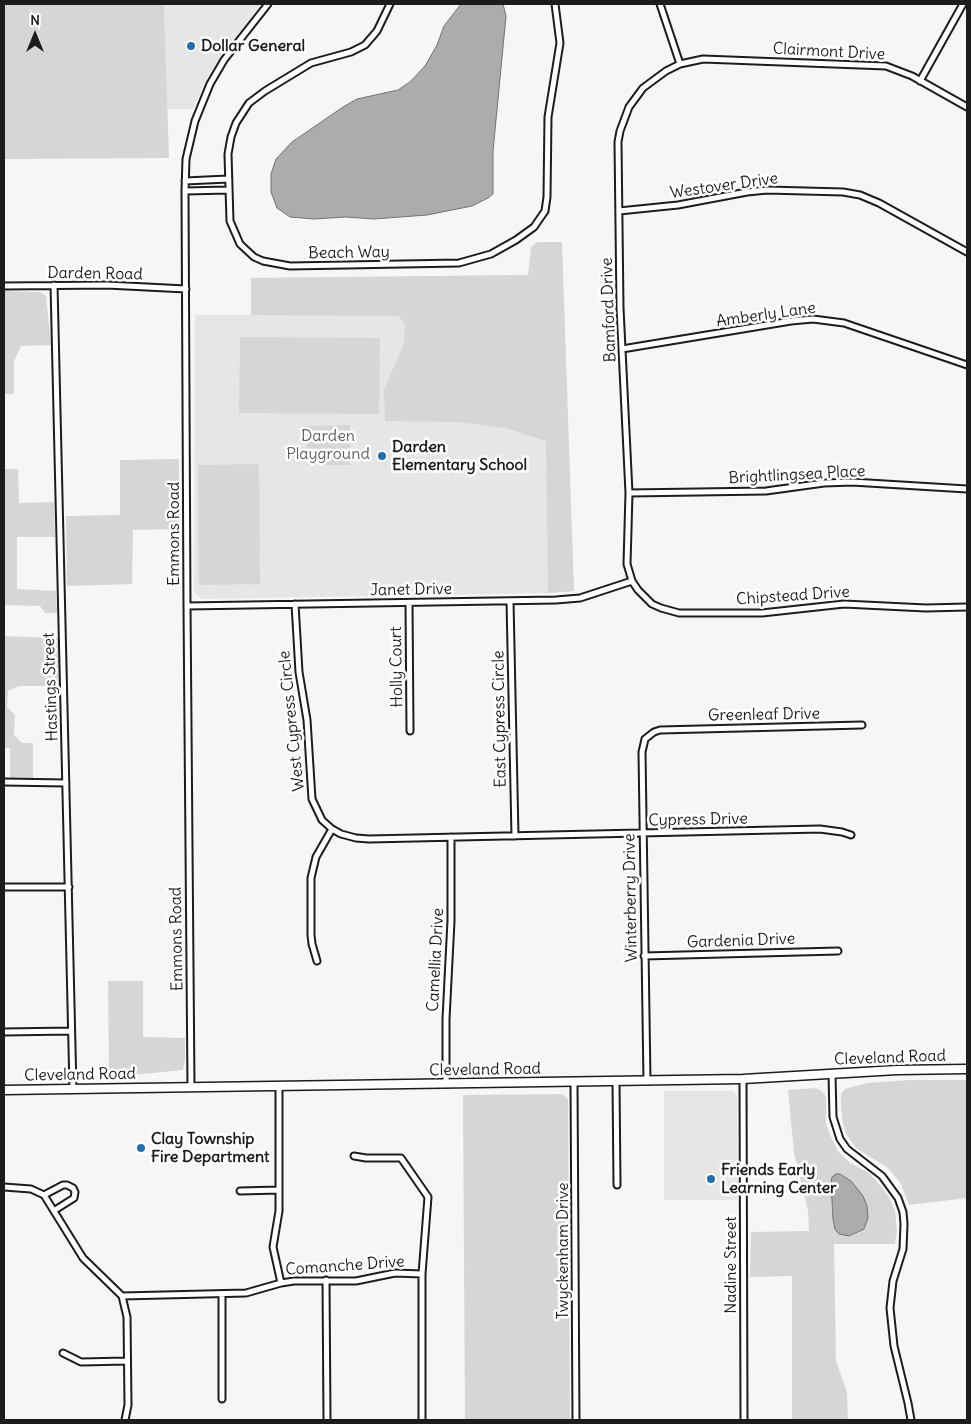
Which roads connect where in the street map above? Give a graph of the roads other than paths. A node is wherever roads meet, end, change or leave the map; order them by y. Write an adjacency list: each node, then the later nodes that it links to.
1 (268, 4): 10 (street, Emmons Road)
2 (390, 4): 9 (street, Beach Way)
3 (555, 4): 11 (street, Beach Way)
4 (660, 4): 6 (street)
5 (963, 4): 7 (street)
6 (680, 64): 7 (street, Clairmont Drive); 13 (street, Bamford Drive)
7 (920, 80): 8 (street, Clairmont Drive)
8 (967, 107)
9 (228, 179): 10 (street); 11 (street, Beach Way)
10 (185, 181): 12 (street, Emmons Road)
11 (228, 190): 12 (street)
12 (185, 191): 17 (street, Emmons Road)
13 (619, 211): 14 (street, Westover Drive); 18 (street, Bamford Drive)
14 (967, 252)
15 (4, 286): 16 (street, Darden Road)
16 (54, 286): 17 (street, Darden Road); 32 (street, Hastings Street)
17 (186, 288): 26 (street, Emmons Road)
18 (622, 349): 19 (street, Amberly Lane); 21 (street, Bamford Drive)
19 (967, 365)
20 (967, 489): 21 (street, Brightlingsea Place)
21 (629, 493): 22 (street, Bamford Drive)
22 (632, 581): 23 (street, Janet Drive); 27 (street, Chipstead Drive)
23 (510, 601): 24 (street, Janet Drive); 36 (street, East Cypress Circle)
24 (408, 603): 25 (street, Janet Drive); 30 (street, Holly Court)
25 (296, 604): 26 (street, Janet Drive); 33 (street, West Cypress Circle)
26 (187, 606): 53 (street, Emmons Road)
27 (967, 607)
28 (862, 725): 29 (street, Greenleaf Drive)
29 (667, 730): 34 (street, Winterberry Drive)
30 (410, 731)
31 (4, 782): 32 (street)
32 (66, 783): 39 (street, Hastings Street)
33 (332, 829): 37 (street, Cypress Drive); 42 (street)
34 (643, 834): 35 (street, Cypress Drive); 36 (street, Cypress Drive); 41 (street, Winterberry Drive)
35 (851, 835)
36 (515, 836): 37 (street, Cypress Drive)
37 (451, 837): 51 (street, Camellia Drive)
38 (4, 887): 39 (street)
39 (69, 887): 43 (street, Hastings Street)
40 (838, 951): 41 (street, Gardenia Drive)
41 (644, 956): 48 (street, Winterberry Drive)
42 (317, 961)
43 (71, 1031): 44 (street); 54 (street, Hastings Street)
44 (4, 1032)
45 (967, 1069): 46 (main road, Cleveland Road)
46 (832, 1074): 47 (main road, Cleveland Road); 76 (street)
47 (743, 1079): 48 (main road, Cleveland Road); 75 (street, Nadine Street)
48 (646, 1081): 49 (main road, Cleveland Road)
49 (616, 1082): 50 (main road, Cleveland Road); 57 (street)
50 (574, 1083): 51 (main road, Cleveland Road); 74 (street, Twyckenham Drive)
51 (446, 1084): 52 (main road, Cleveland Road)
52 (278, 1086): 53 (main road, Cleveland Road); 59 (street)
53 (191, 1087): 54 (main road, Cleveland Road)
54 (73, 1089): 55 (main road, Cleveland Road)
55 (4, 1090)
56 (354, 1156): 63 (street)
57 (617, 1185)
58 (4, 1187): 61 (street)
59 (279, 1190): 60 (street); 65 (street)
60 (240, 1191)
61 (44, 1195): 62 (street); 62 (street)
62 (55, 1210): 67 (street)
63 (422, 1274): 64 (street, Comanche Drive); 73 (street)
64 (326, 1280): 65 (street, Comanche Drive); 72 (street)
65 (281, 1283): 66 (street, Comanche Drive)
66 (222, 1294): 67 (street, Comanche Drive); 70 (street)
67 (122, 1296): 69 (street)
68 (64, 1353): 69 (street)
69 (127, 1361): 71 (street)
70 (222, 1399)
71 (126, 1420)
72 (327, 1420)
73 (422, 1420)
74 (576, 1420)
75 (744, 1420)
76 (911, 1420)

